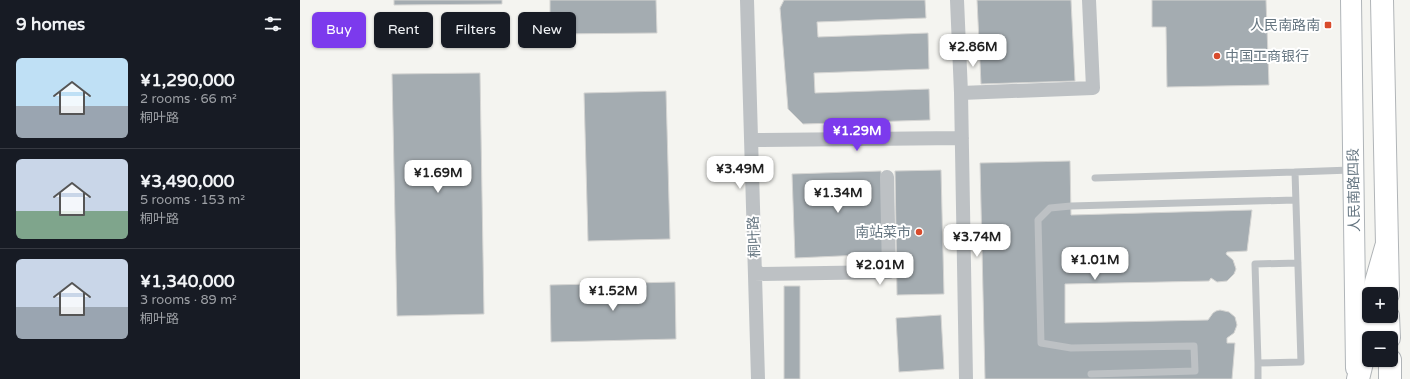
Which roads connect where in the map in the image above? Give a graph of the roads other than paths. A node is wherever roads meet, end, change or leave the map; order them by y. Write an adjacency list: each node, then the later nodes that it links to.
1 (747, 0): 8 (street, 桐叶路)
2 (957, 0): 6 (street)
3 (1088, 0): 6 (street)
4 (1351, 0): 9 (street, 人民南路四段)
5 (1382, 0): 14 (main road)
6 (961, 93): 7 (street)
7 (962, 138): 8 (street); 24 (street)
8 (752, 140): 16 (street, 桐叶路)
9 (1354, 170): 10 (lane); 26 (street, 人民南路四段)
10 (1295, 172): 12 (lane); 13 (lane)
11 (887, 177): 16 (street)
12 (1095, 178)
13 (1295, 200): 15 (lane); 22 (lane)
14 (1386, 247): 17 (main road); 18 (main road)
15 (1298, 263): 20 (lane); 20 (lane)
16 (756, 274): 23 (street, 桐叶路)
17 (1375, 287)
18 (1388, 287)
19 (1370, 323): 26 (main road)
20 (1258, 363): 25 (lane)
21 (1390, 367): 27 (main road)
22 (1091, 374)
23 (758, 379)
24 (966, 379)
25 (1258, 379)
26 (1357, 379)
27 (1390, 379)

